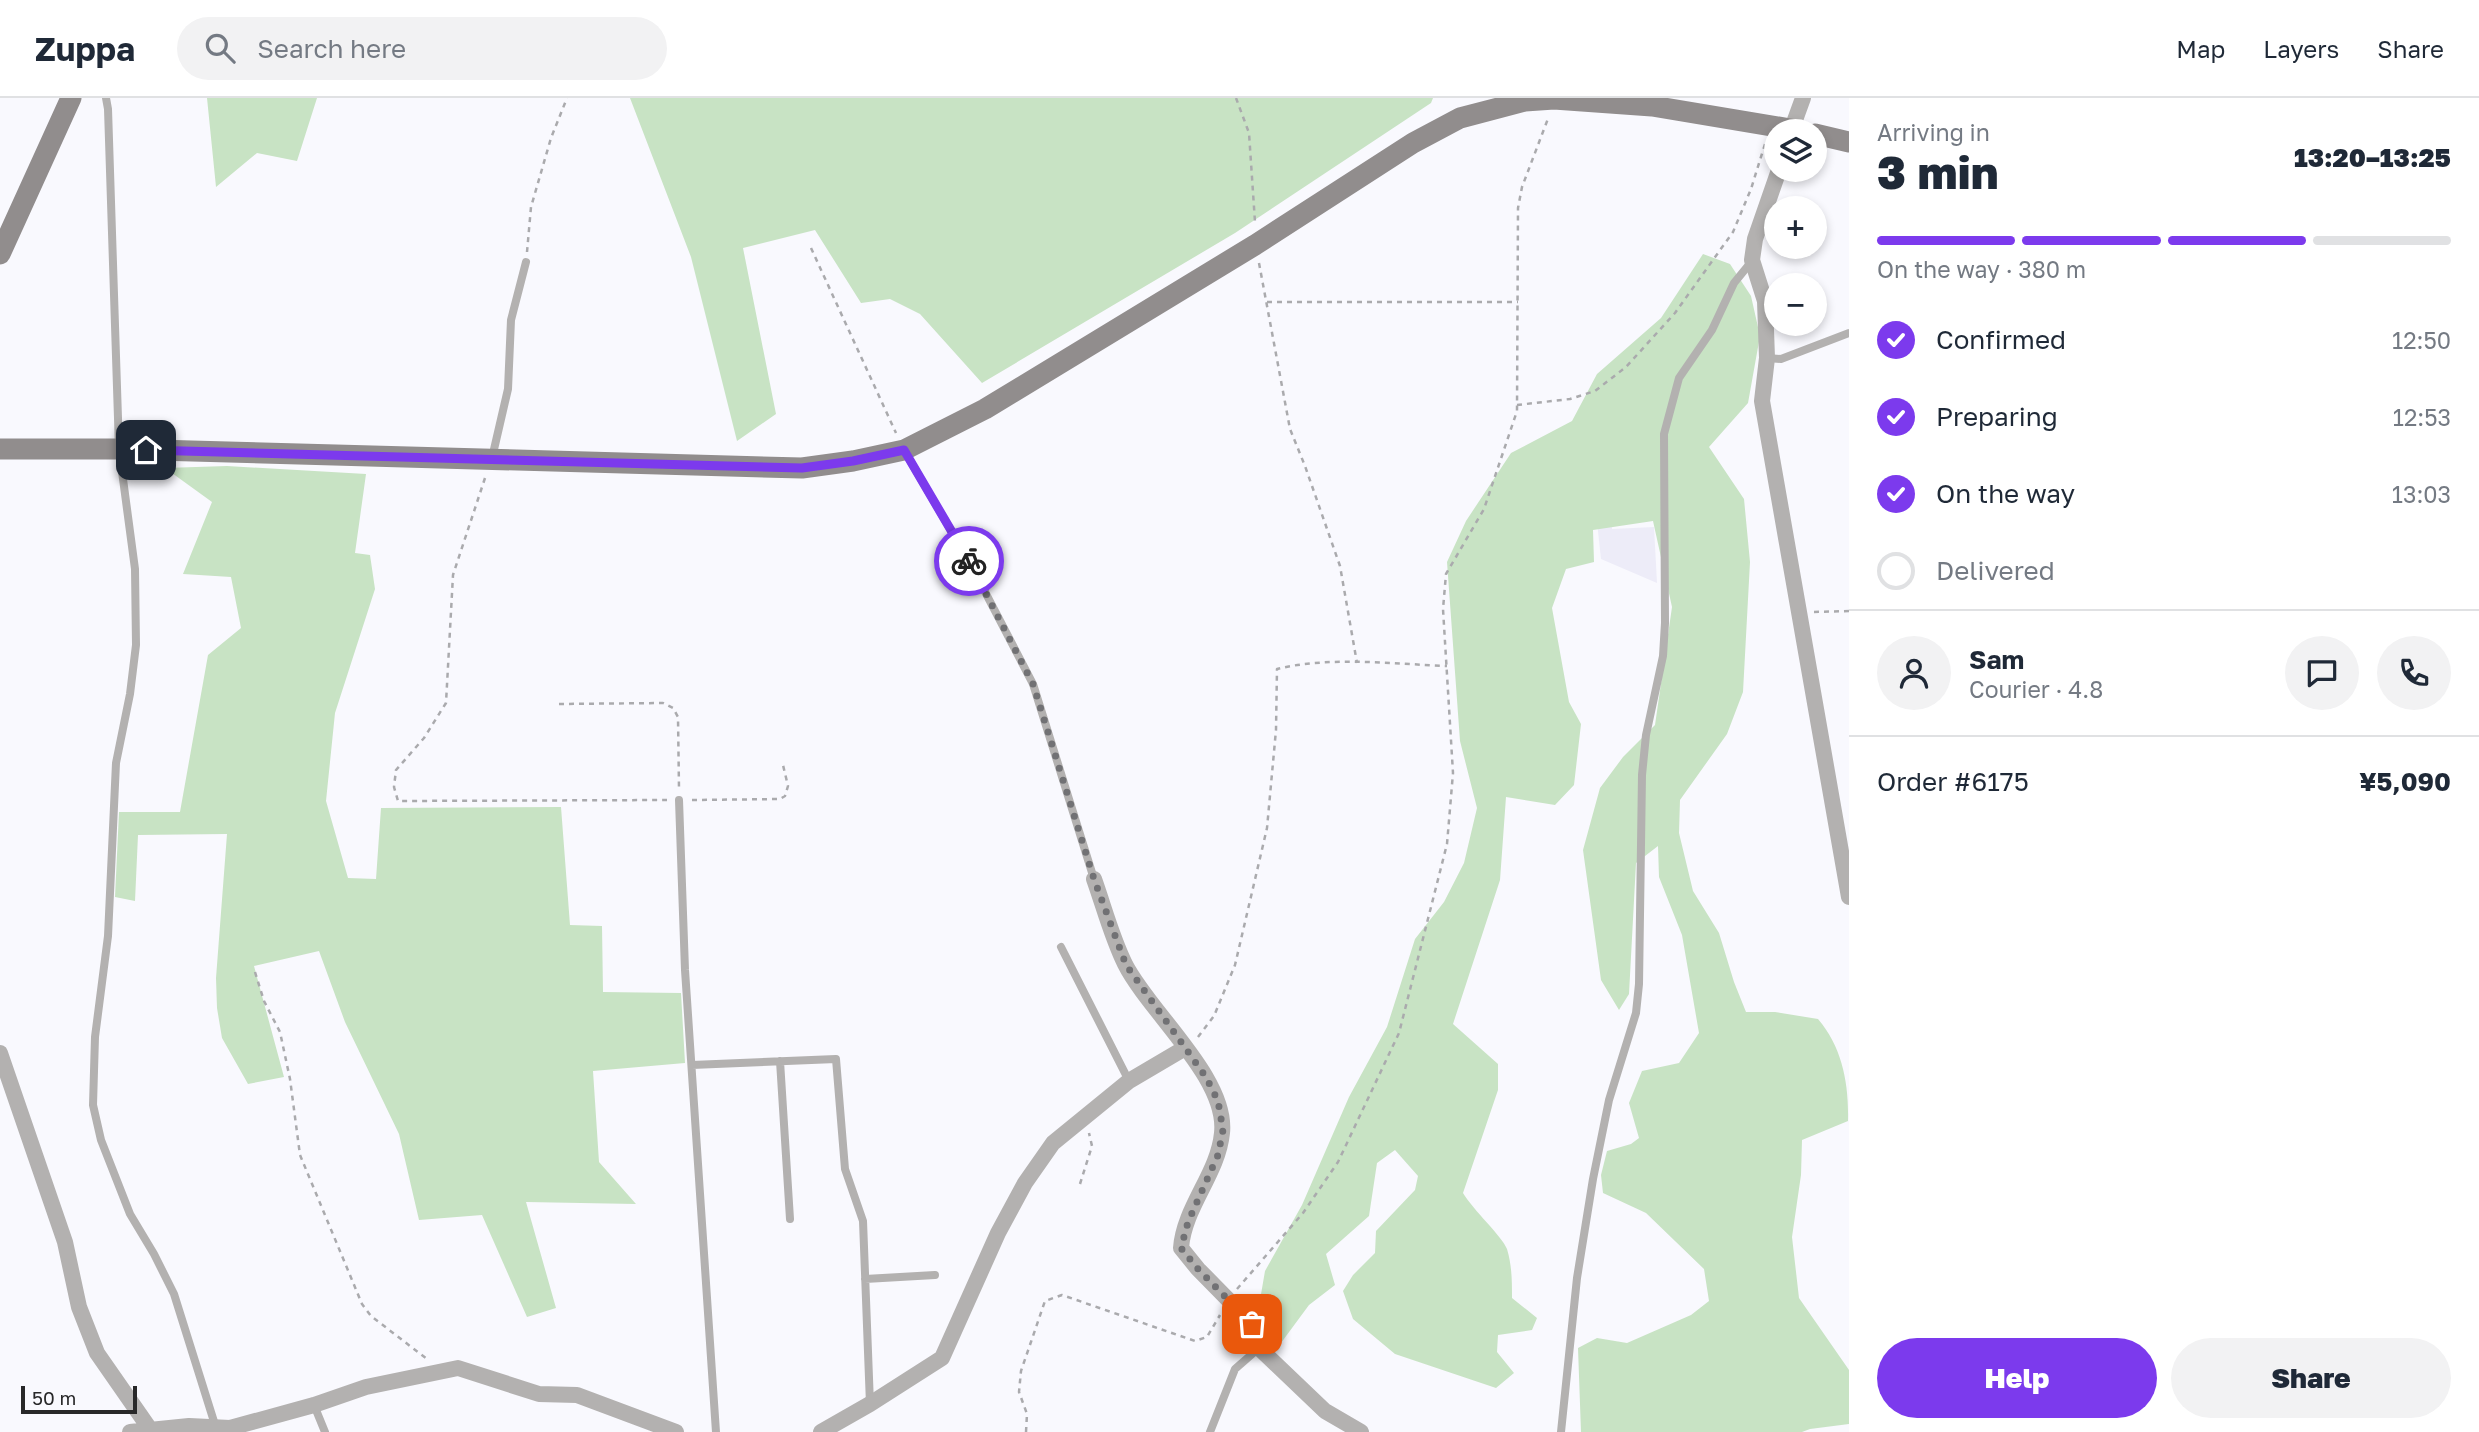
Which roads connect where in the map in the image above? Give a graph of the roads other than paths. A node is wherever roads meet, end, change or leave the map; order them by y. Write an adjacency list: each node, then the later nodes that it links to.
1 (71, 98): 10 (street)
2 (106, 98): 16 (lane)
3 (1803, 98): 5 (street)
4 (1554, 99): 6 (street); 17 (street)
5 (1794, 119)
6 (1764, 125)
7 (1827, 137): 8 (street)
8 (1849, 142)
9 (1775, 182): 11 (street)
10 (0, 254)
11 (1752, 260): 14 (street); 43 (lane)
12 (526, 262): 18 (lane)
13 (1849, 333): 14 (lane)
14 (1767, 358): 21 (street)
15 (0, 449): 16 (street)
16 (119, 449): 18 (street); 35 (lane)
17 (904, 450): 18 (street); 20 (lane)
18 (492, 458)
19 (679, 800): 26 (lane)
20 (1094, 879): 23 (street)
21 (1849, 897)
22 (1061, 947): 27 (lane)
23 (1185, 1048): 27 (street); 31 (street)
24 (0, 1053): 34 (street)
25 (780, 1061): 26 (lane); 28 (lane); 30 (lane)
26 (692, 1065): 39 (lane)
27 (1129, 1081): 32 (street)
28 (790, 1219)
29 (935, 1275): 30 (lane)
30 (865, 1279): 32 (lane)
31 (1259, 1348): 41 (lane); 42 (street)
32 (870, 1404): 40 (street)
33 (314, 1405): 35 (street); 37 (lane); 38 (street)
34 (151, 1430): 35 (street); 36 (street)
35 (217, 1430)
36 (130, 1432)
37 (325, 1432)
38 (676, 1432)
39 (716, 1432)
40 (821, 1432)
41 (1210, 1432)
42 (1362, 1432)
43 (1561, 1432)

